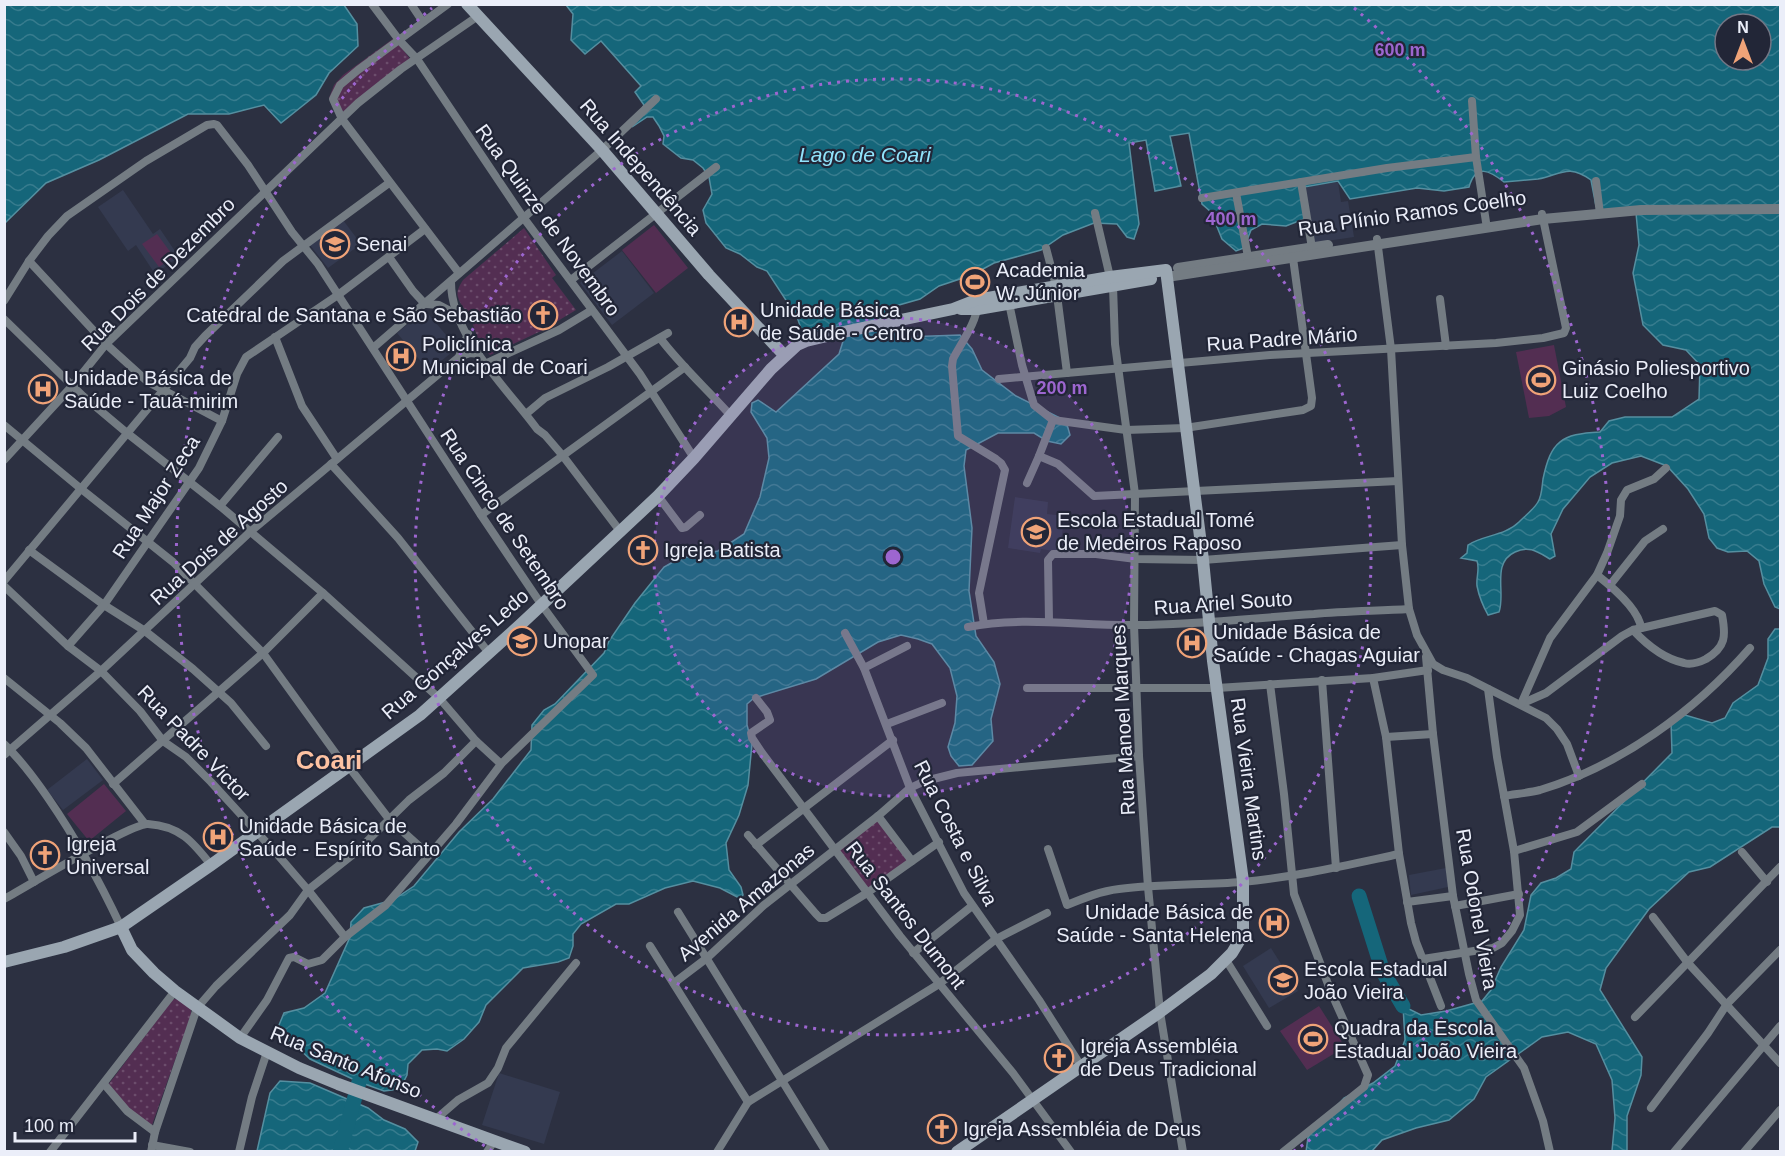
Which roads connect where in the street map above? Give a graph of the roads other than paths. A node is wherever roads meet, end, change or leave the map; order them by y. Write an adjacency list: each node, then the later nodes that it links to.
1 (372, 4): 7 (street, Rua Quinze de Novembro)
2 (411, 4): 6 (street)
3 (448, 4): 6 (street)
4 (467, 4): 5 (main road, Rua Independência)
5 (478, 16): 8 (street, Rua Dois de Dezembro); 12 (main road, Rua Independência)
6 (423, 22): 7 (street)
7 (399, 40): 8 (street, Rua Quinze de Novembro); 11 (street)
8 (417, 59): 11 (street, Rua Dois de Dezembro); 25 (street, Rua Quinze de Novembro)
9 (656, 99): 12 (street)
10 (1472, 101): 13 (street)
11 (342, 119): 17 (street); 18 (street, Rua Dois de Dezembro)
12 (602, 150): 23 (main road, Rua Independência); 25 (street)
13 (1476, 157): 16 (street); 27 (street)
14 (716, 167): 23 (street)
15 (1596, 181): 24 (street)
16 (1300, 182): 19 (street); 32 (street)
17 (389, 183): 28 (street); 30 (street)
18 (265, 192): 30 (street, Rua Cinco de Setembro); 36 (street, Rua Cinco de Setembro); 54 (street, Rua Dois de Dezembro)
19 (1236, 193): 20 (street); 34 (street)
20 (1202, 198)
21 (1780, 209): 24 (street, Rua Plínio Ramos Coelho)
22 (1095, 213): 40 (street, Rua Manoel Marques)
23 (658, 214): 39 (street); 60 (main road, Rua Independência)
24 (1600, 214): 26 (street, Rua Plínio Ramos Coelho)
25 (523, 217): 37 (street); 39 (street, Rua Quinze de Novembro)
26 (1542, 217): 27 (street, Rua Plínio Ramos Coelho); 29 (street, Rua Plínio Ramos Coelho); 55 (street, Rua Padre Mário)
27 (1485, 222): 29 (street, Rua Plínio Ramos Coelho)
28 (425, 229): 33 (street, Rua Major Zeca); 37 (street)
29 (1377, 242): 32 (street, Rua Plínio Ramos Coelho); 35 (street, Rua Plínio Ramos Coelho); 57 (street)
30 (303, 247): 43 (street, Rua Cinco de Setembro); 71 (street)
31 (1046, 248): 42 (street)
32 (1312, 248): 34 (street, Rua Plínio Ramos Coelho)
33 (389, 257): 43 (street, Rua Major Zeca); 47 (street)
34 (1248, 258): 38 (street, Rua Plínio Ramos Coelho)
35 (1293, 258): 38 (street, Rua Plínio Ramos Coelho); 58 (street)
36 (29, 261): 45 (street); 54 (street)
37 (459, 273): 41 (street)
38 (1166, 273): 40 (main road, Rua Plínio Ramos Coelho); 63 (main road, Rua Vieira Martins)
39 (571, 280): 49 (street, Rua Quinze de Novembro)
40 (1111, 281): 42 (main road, Rua Plínio Ramos Coelho); 66 (street, Rua Manoel Marques)
41 (451, 282): 47 (street); 50 (street)
42 (1056, 291): 46 (main road, Rua Plínio Ramos Coelho); 48 (main road, Rua Plínio Ramos Coelho); 67 (street)
43 (338, 296): 53 (street, Rua Major Zeca); 56 (street, Rua Cinco de Setembro)
44 (1440, 299): 55 (street)
45 (4, 301)
46 (1009, 303): 48 (main road, Rua Plínio Ramos Coelho); 68 (street)
47 (425, 304): 50 (street); 56 (street)
48 (977, 304): 60 (main road, Rua Gonçalves Ledo); 119 (street)
49 (591, 310): 62 (street, Rua Quinze de Novembro); 64 (street)
50 (458, 315): 52 (street)
51 (4, 319): 70 (street)
52 (468, 334): 59 (street); 61 (street, Rua Dois de Agosto)
53 (276, 337): 77 (street, Rua Major Zeca); 88 (street)
54 (106, 344): 70 (street, Rua Dois de Dezembro); 71 (street)
55 (1446, 346): 57 (street, Rua Padre Mário)
56 (373, 348): 73 (street, Rua Cinco de Setembro)
57 (1390, 349): 58 (street, Rua Padre Mário); 91 (street)
58 (1305, 353): 63 (street, Rua Padre Mário); 79 (street)
59 (478, 354): 61 (street, Rua Dois de Agosto); 64 (street)
60 (784, 355): 75 (main road, Rua Gonçalves Ledo)
61 (459, 357): 73 (street, Rua Dois de Agosto)
62 (627, 357): 65 (street); 72 (street, Rua Quinze de Novembro); 74 (street)
63 (1178, 363): 66 (street, Rua Padre Mário); 79 (main road, Rua Vieira Martins)
64 (485, 364): 74 (street)
65 (685, 367): 72 (street); 75 (street)
66 (1119, 369): 67 (street, Rua Padre Mário); 80 (street, Rua Manoel Marques)
67 (1067, 373): 68 (street, Rua Padre Mário)
68 (1026, 376): 69 (street, Rua Padre Mário); 76 (street)
69 (999, 379)
70 (73, 385): 81 (street); 83 (street, Rua Dois de Dezembro)
71 (161, 390): 77 (street); 81 (street)
72 (651, 392): 84 (street); 86 (street, Rua Quinze de Novembro)
73 (407, 399): 88 (street, Rua Dois de Agosto); 98 (street, Rua Cinco de Setembro)
74 (526, 414): 84 (street)
75 (731, 416): 86 (main road, Rua Gonçalves Ledo)
76 (1053, 420): 80 (street); 85 (street)
77 (222, 421): 90 (street, Rua Major Zeca)
78 (4, 425): 83 (street)
79 (1185, 428): 80 (street); 94 (main road, Rua Vieira Martins)
80 (1126, 430): 95 (street, Rua Manoel Marques)
81 (127, 433): 90 (street); 93 (street)
82 (278, 437): 97 (street)
83 (23, 439): 87 (street, Rua Dois de Dezembro); 93 (street)
84 (563, 456): 98 (street); 101 (street)
85 (1039, 456): 92 (street); 95 (street)
86 (694, 458): 96 (main road, Rua Gonçalves Ledo)
87 (4, 460)
88 (334, 461): 102 (street, Rua Dois de Agosto); 129 (street)
89 (1666, 468): 108 (street)
90 (189, 482): 97 (street); 103 (street, Rua Major Zeca)
91 (1398, 482): 94 (street); 104 (street)
92 (1027, 483)
93 (80, 488): 103 (street); 105 (street)
94 (1194, 491): 95 (street); 107 (main road, Rua Vieira Martins)
95 (1135, 494): 106 (street, Rua Manoel Marques)
96 (658, 496): 99 (street); 101 (main road, Rua Gonçalves Ledo)
97 (220, 506): 102 (street)
98 (481, 515): 114 (street, Rua Cinco de Setembro)
99 (700, 515)
100 (1664, 529): 111 (street)
101 (620, 531): 114 (main road, Rua Gonçalves Ledo)
102 (250, 532): 110 (street, Rua Dois de Agosto); 113 (street)
103 (147, 542): 110 (street); 115 (street, Rua Major Zeca)
104 (1402, 545): 107 (street); 116 (street)
105 (29, 550): 109 (street); 115 (street)
106 (1136, 559): 107 (street); 117 (street); 120 (street, Rua Manoel Marques)
107 (1203, 560): 118 (main road, Rua Vieira Martins)
108 (1596, 575): 111 (street); 145 (street)
109 (4, 581)
110 (195, 584): 123 (street, Rua Dois de Agosto); 128 (street)
111 (1610, 585): 122 (street)
112 (4, 586): 125 (street, Rua Padre Victor)
113 (323, 593): 128 (street); 142 (street)
114 (541, 604): 129 (main road, Rua Gonçalves Ledo); 156 (street, Rua Cinco de Setembro)
115 (104, 605): 123 (street); 125 (street, Rua Major Zeca)
116 (1409, 609): 118 (street, Rua Ariel Souto); 130 (street)
117 (1049, 621): 119 (street, Rua Ariel Souto); 120 (street, Rua Ariel Souto)
118 (1210, 623): 120 (street, Rua Ariel Souto); 138 (main road, Rua Vieira Martins)
119 (984, 624): 121 (street, Rua Ariel Souto)
120 (1134, 625): 137 (street, Rua Manoel Marques)
121 (968, 627)
122 (1637, 629): 122 (street); 145 (street)
123 (145, 631): 132 (street, Rua Dois de Agosto); 141 (street)
124 (845, 633): 131 (street, Rua Costa e Silva)
125 (68, 646): 132 (street, Rua Padre Victor)
126 (907, 646): 131 (street)
127 (1750, 648): 158 (street)
128 (263, 653): 141 (street); 157 (street)
129 (489, 653): 142 (main road, Rua Gonçalves Ledo)
130 (1430, 667): 134 (street); 140 (street); 148 (street, Rua Odonel Vieira)
131 (864, 668): 147 (street, Rua Costa e Silva)
132 (101, 671): 146 (street, Rua Dois de Agosto); 151 (street, Rua Padre Victor)
133 (4, 678): 146 (street)
134 (1372, 678): 135 (street); 149 (street)
135 (1322, 680): 136 (street); 182 (street)
136 (1270, 684): 138 (street); 183 (street)
137 (1137, 687): 138 (street); 139 (street); 155 (street, Rua Manoel Marques)
138 (1217, 687): 185 (main road, Rua Vieira Martins)
139 (1027, 688)
140 (1488, 689): 145 (street); 162 (street)
141 (220, 691): 151 (street); 153 (street)
142 (440, 699): 152 (street); 157 (main road, Rua Gonçalves Ledo)
143 (756, 699): 163 (street, Rua Santos Dumont)
144 (942, 703): 147 (street)
145 (1521, 704): 158 (street)
146 (50, 715): 154 (street, Rua Dois de Agosto); 159 (street)
147 (887, 724): 150 (street, Rua Costa e Silva)
148 (1433, 734): 149 (street); 192 (street, Rua Odonel Vieira)
149 (1386, 738): 177 (street)
150 (893, 740): 161 (street, Rua Costa e Silva); 163 (street)
151 (163, 741): 159 (street); 167 (street, Rua Padre Victor)
152 (476, 741): 156 (street); 165 (street)
153 (266, 746)
154 (7, 750): 176 (street)
155 (1140, 756): 161 (street, Avenida Amazonas); 188 (street, Rua Manoel Marques)
156 (501, 764): 178 (street)
157 (349, 767): 165 (street); 167 (main road, Rua Gonçalves Ledo)
158 (1579, 776): 162 (street)
159 (113, 784): 166 (street)
160 (1642, 784): 174 (street)
161 (910, 788): 164 (street, Avenida Amazonas); 170 (street, Rua Costa e Silva)
162 (1504, 796): 174 (street)
163 (804, 810): 171 (street); 173 (street, Rua Santos Dumont)
164 (878, 816): 173 (street, Avenida Amazonas); 179 (street)
165 (389, 819): 178 (street); 189 (street)
166 (145, 824): 176 (street); 180 (street)
167 (257, 831): 180 (main road, Rua Gonçalves Ledo); 189 (street, Rua Padre Victor)
168 (4, 832): 184 (street)
169 (748, 835): 171 (street)
170 (939, 842): 179 (street); 195 (street, Rua Costa e Silva)
171 (756, 845): 187 (street)
172 (1048, 849): 188 (street)
173 (834, 851): 187 (street, Avenida Amazonas); 190 (street, Rua Santos Dumont)
174 (1514, 851): 191 (street)
175 (1742, 852): 186 (street)
176 (85, 854): 184 (street); 200 (street)
177 (1399, 854): 182 (street); 194 (street)
178 (429, 855): 201 (street)
179 (912, 861): 190 (street)
180 (211, 865): 200 (main road, Rua Gonçalves Ledo)
181 (1780, 867): 186 (street)
182 (1336, 868): 183 (street)
183 (1291, 875): 185 (street); 247 (street)
184 (34, 882): 193 (street)
185 (1243, 882): 188 (street); 209 (main road, Rua Vieira Martins)
186 (1767, 882): 212 (street)
187 (789, 885): 190 (street); 207 (street, Avenida Amazonas)
188 (1148, 887): 219 (street, Rua Manoel Marques)
189 (308, 890): 201 (street, Rua Padre Victor); 218 (street)
190 (867, 893): 205 (street, Rua Santos Dumont)
191 (1519, 894): 196 (street); 206 (street)
192 (1453, 896): 194 (street); 196 (street, Rua Odonel Vieira)
193 (4, 899)
194 (1407, 902): 208 (street)
195 (972, 906): 202 (street, Rua Costa e Silva); 205 (street)
196 (1455, 906): 206 (street, Rua Odonel Vieira)
197 (678, 912): 207 (street)
198 (1047, 913): 202 (street)
199 (1653, 917): 212 (street)
200 (121, 927): 210 (main road, Rua Gonçalves Ledo); 215 (main road, Rua Santo Afonso)
201 (345, 937): 223 (street)
202 (996, 939): 214 (street); 227 (street, Rua Costa e Silva)
203 (650, 946): 213 (street)
204 (1780, 950): 216 (street)
205 (914, 953): 214 (street, Rua Santos Dumont)
206 (1464, 953): 208 (street); 248 (street, Rua Odonel Vieira)
207 (707, 958): 213 (street, Avenida Amazonas); 228 (street)
208 (1423, 959): 217 (street)
209 (1226, 960): 219 (main road, Rua Vieira Martins); 221 (street)
210 (4, 962)
211 (576, 963): 234 (street)
212 (1688, 963): 216 (street); 220 (street)
213 (674, 983): 231 (street)
214 (939, 984): 228 (street); 230 (street, Rua Santos Dumont)
215 (175, 991): 218 (main road, Rua Santo Afonso); 229 (street)
216 (1727, 1004): 224 (street); 232 (street)
217 (1442, 1006)
218 (197, 1008): 223 (main road, Rua Santo Afonso); 235 (street)
219 (1160, 1012): 227 (main road, Rua Vieira Martins); 246 (street, Rua Manoel Marques)
220 (1635, 1017)
221 (1267, 1026)
222 (1780, 1026): 224 (street)
223 (240, 1038): 225 (main road, Rua Santo Afonso)
224 (1764, 1044): 226 (street); 249 (street)
225 (267, 1052): 234 (main road, Rua Santo Afonso); 240 (street)
226 (1780, 1063)
227 (1081, 1066): 230 (main road, Rua Vieira Martins)
228 (782, 1080): 231 (street); 243 (street)
229 (104, 1084): 235 (street); 238 (street)
230 (1033, 1100): 244 (main road, Rua Vieira Martins); 245 (street, Rua Santos Dumont)
231 (748, 1101): 242 (street)
232 (1651, 1108)
233 (1780, 1110): 250 (street)
234 (436, 1119): 236 (main road, Rua Santo Afonso)
235 (155, 1132): 237 (street)
236 (491, 1146): 241 (main road, Rua Santo Afonso)
237 (152, 1148): 239 (street)
238 (50, 1152)
239 (190, 1152)
240 (239, 1152)
241 (525, 1152)
242 (717, 1152)
243 (826, 1152)
244 (957, 1152)
245 (1071, 1152)
246 (1183, 1152)
247 (1283, 1152)
248 (1550, 1152)
249 (1674, 1152)
250 (1744, 1152)

